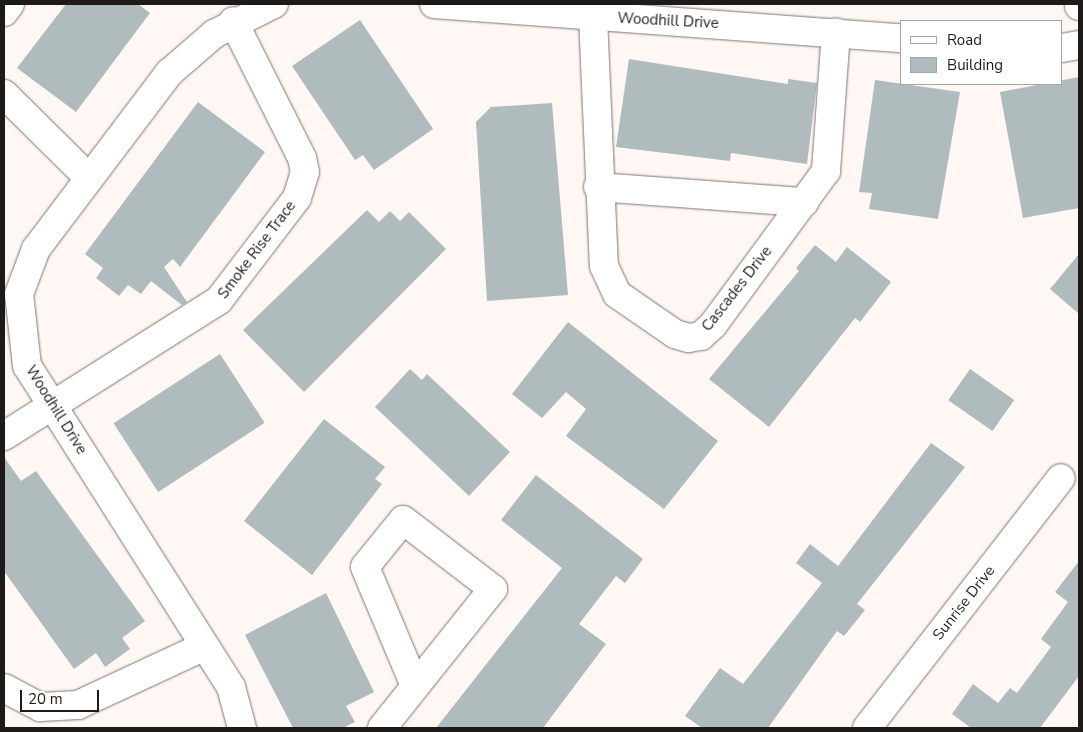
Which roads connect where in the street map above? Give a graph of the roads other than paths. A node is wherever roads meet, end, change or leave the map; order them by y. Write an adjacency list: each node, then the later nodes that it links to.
1 (10, 4): 4 (street)
2 (274, 4): 7 (street, Woodhill Drive)
3 (434, 4): 6 (street, Woodhill Drive)
4 (4, 12)
5 (719, 14): 6 (street, Woodhill Drive); 8 (street, Woodhill Drive)
6 (593, 17): 14 (street, Cascades Drive)
7 (233, 21): 13 (street, Woodhill Drive); 17 (street, Smoke Rise Trace)
8 (836, 32): 9 (street, Woodhill Drive); 15 (street, Cascades Drive)
9 (900, 38)
10 (1079, 45): 11 (street)
11 (1063, 48)
12 (4, 94): 13 (street)
13 (89, 178): 16 (street, Woodhill Drive)
14 (598, 188): 15 (street); 15 (street, Cascades Drive)
15 (804, 202)
16 (12, 293): 17 (street, Woodhill Drive)
17 (52, 406): 18 (street, Smoke Rise Trace); 20 (street, Woodhill Drive)
18 (4, 436)
19 (1061, 478): 25 (street, Sunrise Drive)
20 (205, 646): 22 (street); 23 (street, Woodhill Drive)
21 (415, 686): 21 (street); 24 (street)
22 (4, 688)
23 (242, 728)
24 (382, 728)
25 (867, 728)

